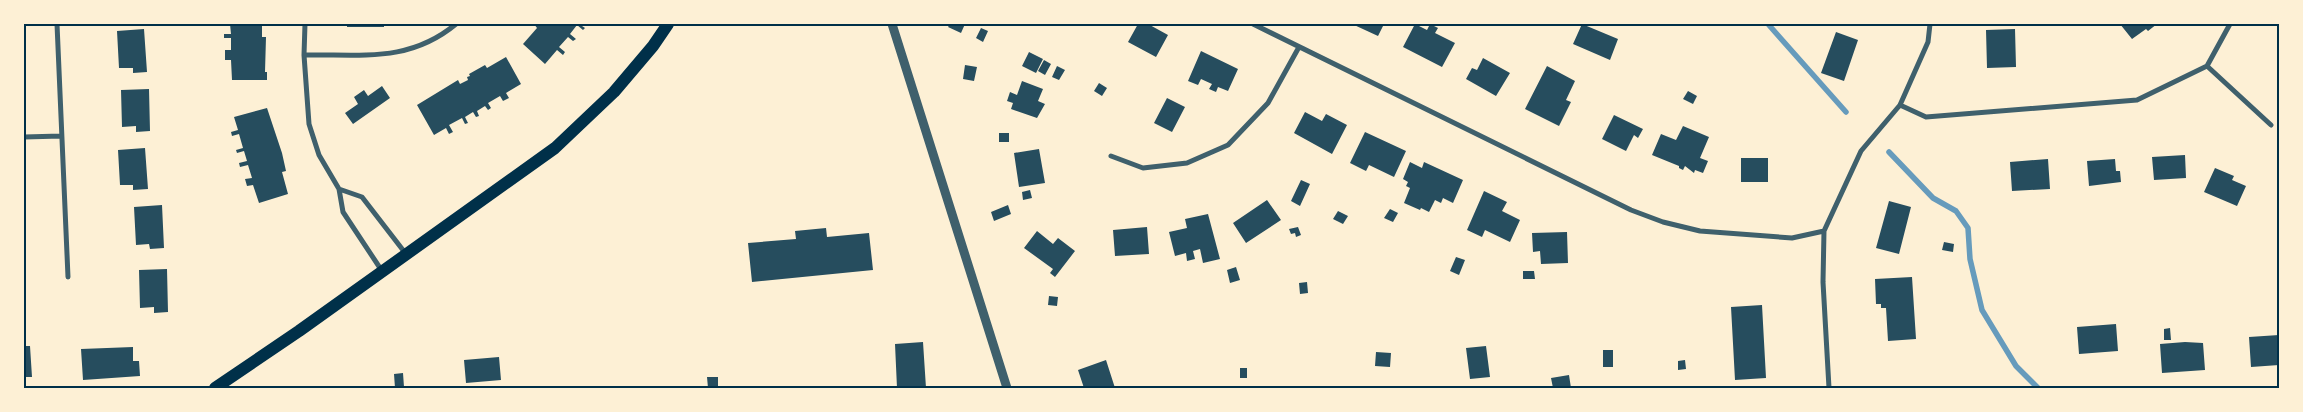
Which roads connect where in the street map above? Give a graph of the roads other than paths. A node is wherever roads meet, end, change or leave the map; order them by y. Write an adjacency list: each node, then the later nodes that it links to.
1 (57, 24): 14 (street)
2 (305, 24): 10 (street)
3 (456, 24): 10 (street)
4 (668, 24): 19 (main road)
5 (892, 24): 23 (street)
6 (1253, 24): 9 (street)
7 (1930, 24): 12 (street)
8 (2230, 24): 11 (street)
9 (1299, 47): 16 (street); 18 (street)
10 (304, 55): 17 (street)
11 (2207, 66): 12 (street); 13 (street)
12 (1900, 105): 18 (street)
13 (2270, 125)
14 (61, 136): 15 (street); 21 (street)
15 (24, 137)
16 (1111, 156)
17 (338, 188): 19 (street); 20 (street)
18 (1824, 231): 24 (street)
19 (406, 254): 20 (main road)
20 (382, 271): 22 (main road)
21 (68, 276)
22 (215, 388)
23 (1007, 388)
24 (1829, 388)

